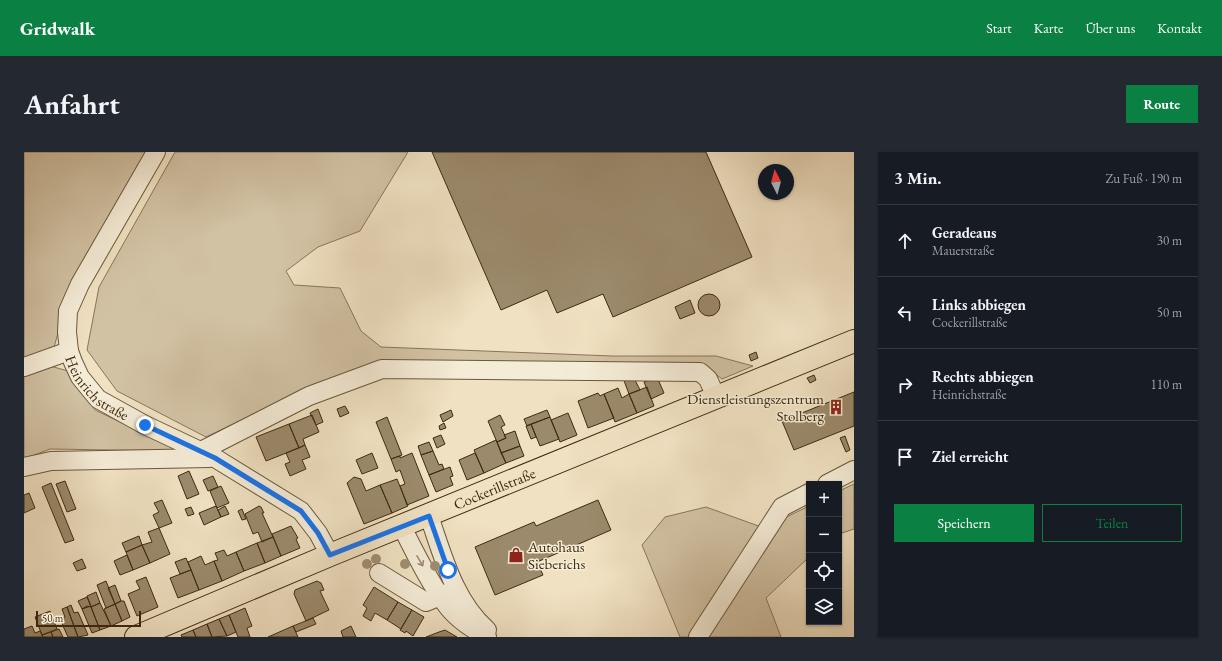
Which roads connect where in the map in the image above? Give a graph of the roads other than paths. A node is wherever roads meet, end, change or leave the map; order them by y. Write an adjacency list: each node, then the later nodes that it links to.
1 (156, 152): 3 (street, Heinrichstraße)
2 (849, 338): 5 (main road, Cockerillstraße)
3 (69, 351): 4 (street); 6 (street, Heinrichstraße)
4 (24, 367)
5 (716, 397): 6 (street); 11 (main road, Cockerillstraße)
6 (208, 455): 7 (street); 13 (street, Heinrichstraße)
7 (24, 467)
8 (854, 470): 9 (street)
9 (833, 481)
10 (806, 494): 19 (street)
11 (429, 516): 12 (main road, Cockerillstraße); 15 (street)
12 (402, 527): 13 (main road, Cockerillstraße); 15 (street, one-way to 15)
13 (330, 555): 16 (main road, Cockerillstraße)
14 (379, 573): 15 (street)
15 (449, 593): 17 (street); 18 (street)
16 (136, 637)
17 (487, 637)
18 (495, 637)
19 (698, 637)

